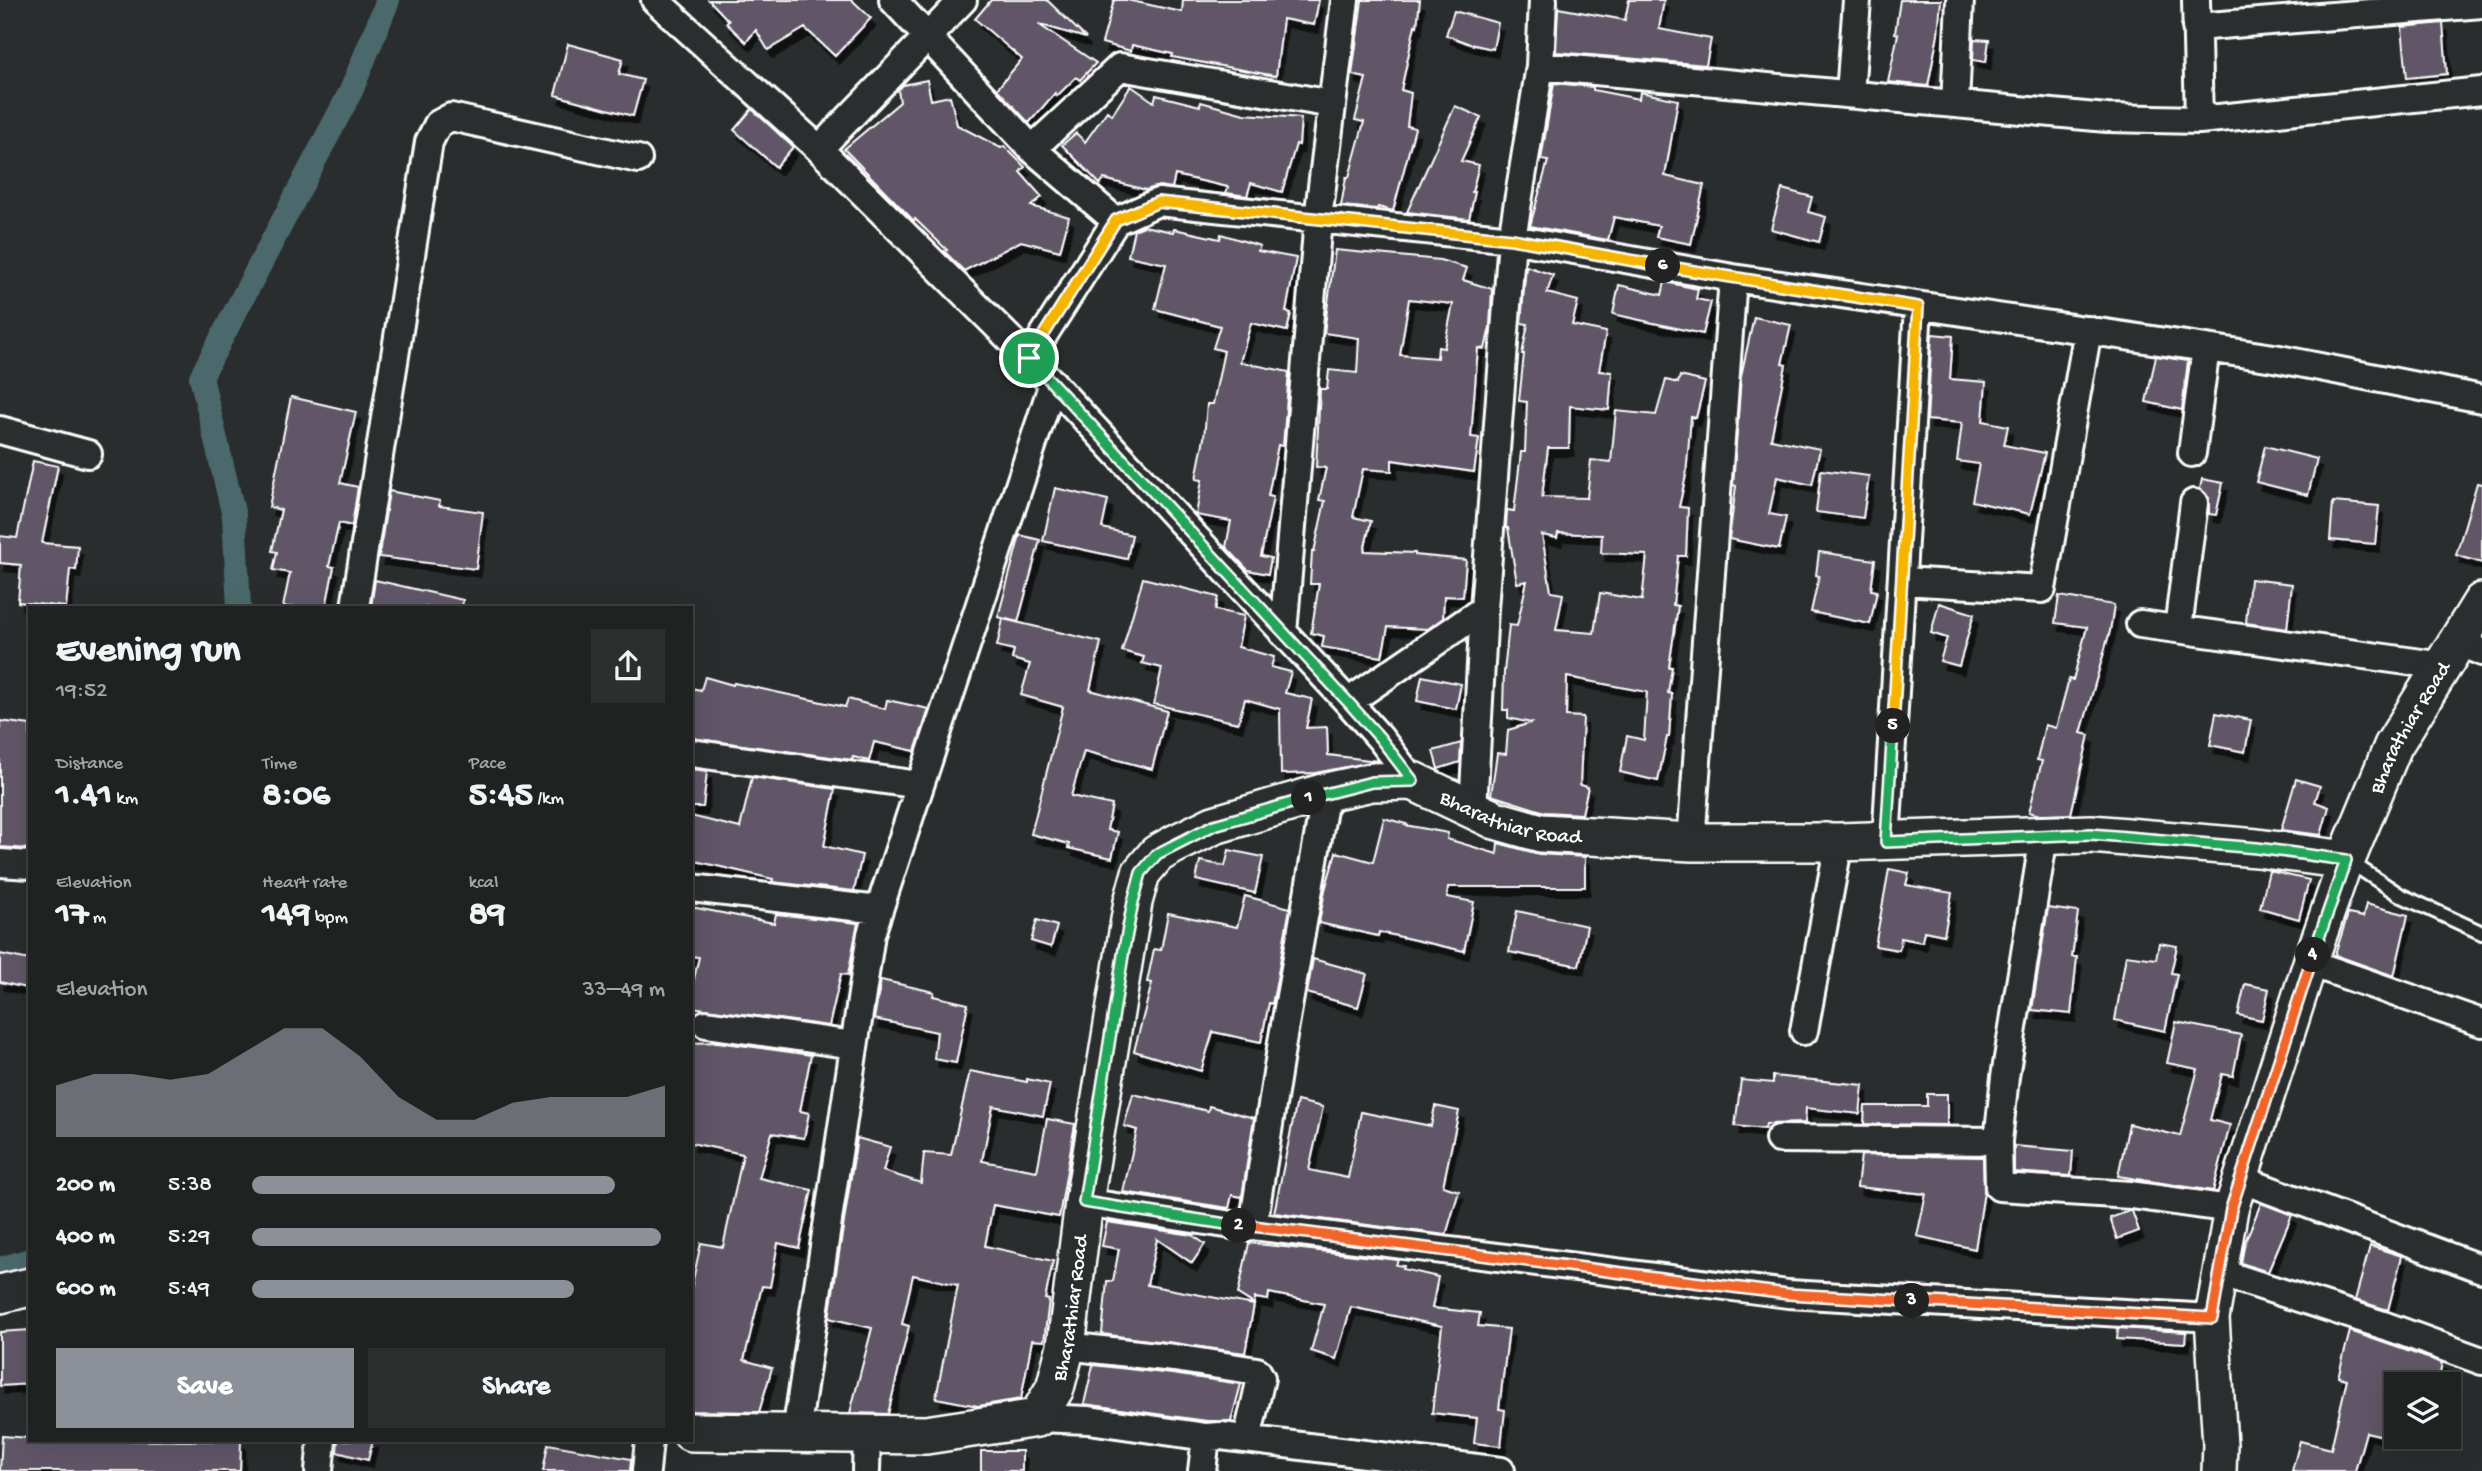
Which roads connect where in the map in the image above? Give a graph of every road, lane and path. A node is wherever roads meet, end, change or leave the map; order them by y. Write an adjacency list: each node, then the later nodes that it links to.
1 (655, 0): 18 (street)
2 (893, 0): 11 (street)
3 (963, 0): 11 (street)
4 (1345, 0): 15 (street)
5 (1543, 0): 12 (street)
6 (1857, 0): 14 (street)
7 (1960, 0): 16 (street)
8 (2196, 0): 10 (street)
9 (2482, 4): 10 (street)
10 (2196, 27): 17 (street)
11 (927, 35): 18 (street); 19 (street)
12 (1540, 66): 14 (street); 23 (street)
13 (2482, 91): 17 (street)
14 (1850, 94): 16 (street)
15 (1332, 104): 19 (street); 21 (street)
16 (1955, 104): 17 (street)
17 (2199, 121)
18 (818, 149): 28 (street)
19 (1032, 149): 22 (street)
20 (638, 159): 37 (street)
21 (1318, 219): 22 (street); 23 (street); 41 (street)
22 (1116, 220): 28 (street)
23 (1512, 239): 24 (street); 38 (street)
24 (1733, 278): 25 (street); 50 (street)
25 (1918, 307): 26 (street); 35 (street)
26 (2088, 330): 27 (street); 35 (street)
27 (2206, 348): 30 (street); 32 (street)
28 (1029, 358): 29 (street)
29 (1052, 383): 41 (street); 46 (street)
30 (2482, 399)
31 (0, 430): 33 (street)
32 (2192, 453)
33 (88, 454)
34 (2194, 503): 40 (street)
35 (1902, 581): 52 (street)
36 (2482, 602): 42 (main road, Bharathiar Road)
37 (355, 606)
38 (1484, 609): 43 (street); 48 (street)
39 (2140, 624): 40 (street)
40 (2178, 629): 42 (street)
41 (1283, 632): 43 (street)
42 (2461, 653): 53 (main road, Bharathiar Road)
43 (1348, 702): 45 (street)
44 (693, 753): 46 (street)
45 (1413, 781): 47 (main road, Bharathiar Road); 48 (main road, Bharathiar Road)
46 (920, 785): 57 (street)
47 (1326, 792): 67 (main road, Bharathiar Road); 68 (street)
48 (1473, 809): 50 (main road, Bharathiar Road)
49 (2044, 836): 52 (main road, Bharathiar Road); 53 (main road, Bharathiar Road); 65 (street)
50 (1691, 842): 51 (main road, Bharathiar Road)
51 (1839, 842): 52 (main road, Bharathiar Road); 62 (street)
52 (1886, 842)
53 (2346, 860): 58 (lane); 59 (street, Bharathiar Road)
54 (0, 863): 55 (street)
55 (28, 865)
56 (693, 888): 57 (street)
57 (879, 910): 63 (street)
58 (2482, 933)
59 (2310, 963): 60 (street); 66 (street, Bharathiar Road)
60 (2482, 1023)
61 (706, 1024): 63 (street)
62 (1804, 1031)
63 (854, 1045): 78 (street)
64 (1779, 1139): 65 (street)
65 (1998, 1141): 66 (street)
66 (2236, 1194): 69 (street); 70 (street, Bharathiar Road)
67 (1084, 1202): 68 (street); 74 (main road, Bharathiar Road)
68 (1253, 1226): 73 (street)
69 (2482, 1269)
70 (2218, 1272): 73 (street, Bharathiar Road); 75 (street)
71 (28, 1287): 72 (main road)
72 (0, 1294)
73 (2212, 1318): 90 (street, Bharathiar Road)
74 (1066, 1346): 76 (main road, Bharathiar Road); 81 (street)
75 (2482, 1360)
76 (1037, 1418): 79 (main road); 80 (street)
77 (693, 1432): 78 (main road)
78 (796, 1433): 79 (main road)
79 (867, 1434): 86 (street)
80 (1206, 1437): 81 (street); 87 (street)
81 (1247, 1440): 88 (street)
82 (322, 1442): 84 (street)
83 (649, 1442): 85 (street)
84 (319, 1471)
85 (646, 1471)
86 (866, 1471)
87 (1202, 1471)
88 (1489, 1471): 89 (street)
89 (1501, 1471)
90 (2219, 1471)

